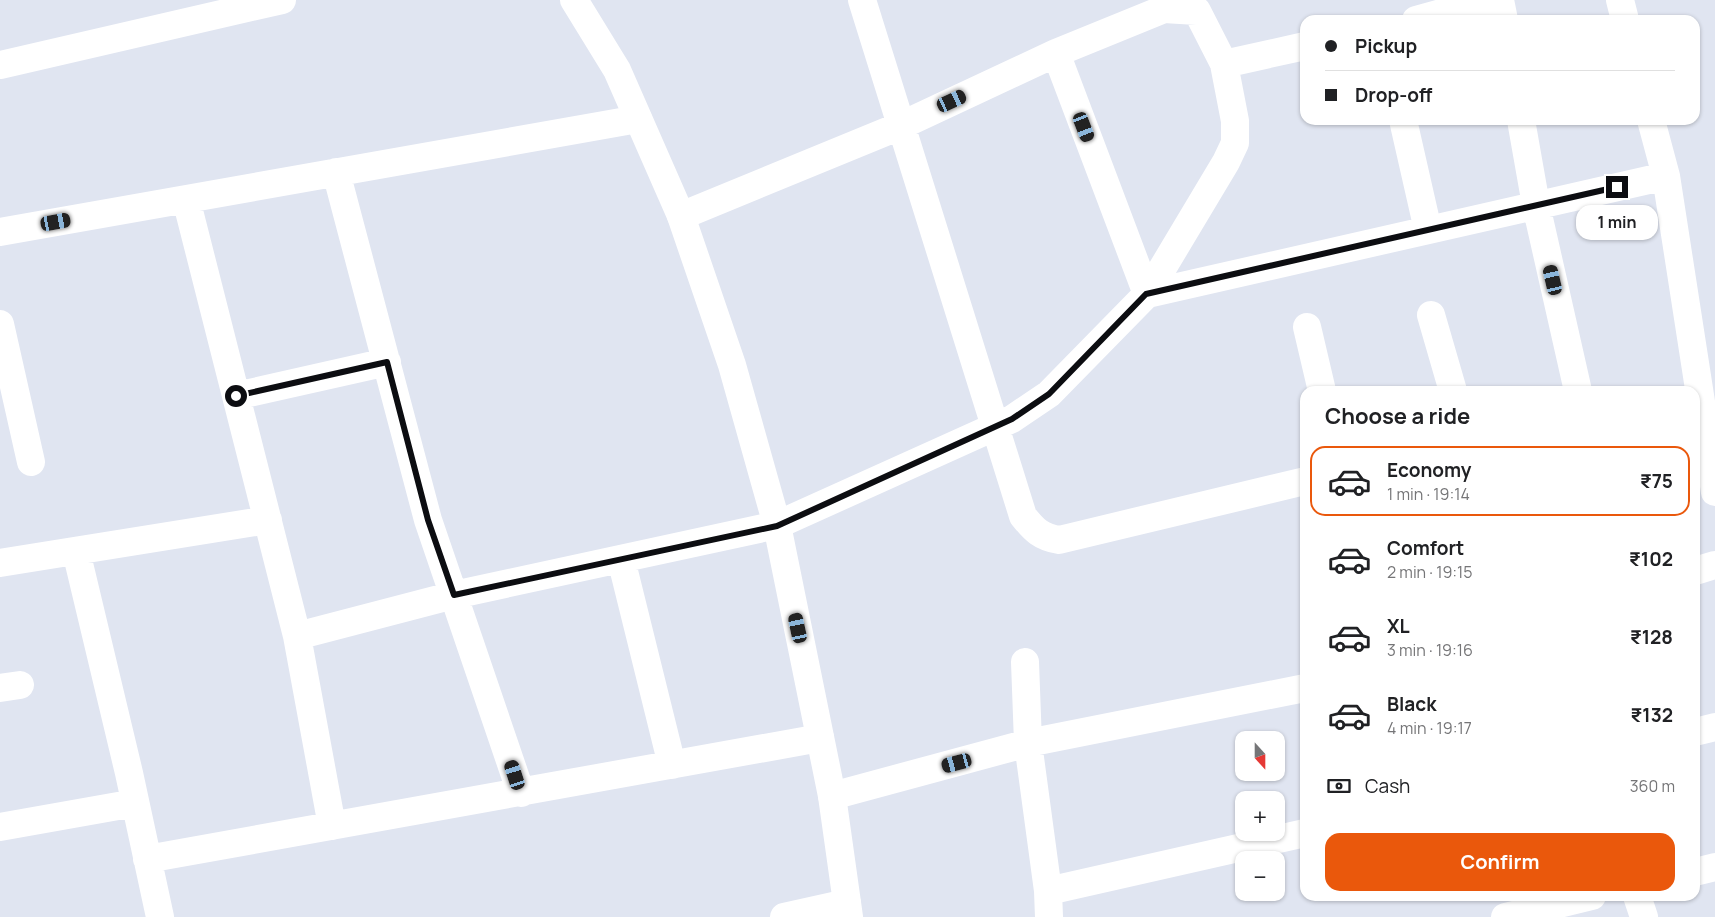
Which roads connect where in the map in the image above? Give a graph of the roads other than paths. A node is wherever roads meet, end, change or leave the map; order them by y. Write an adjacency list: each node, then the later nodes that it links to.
1 (282, 0): 13 (street)
2 (574, 0): 14 (street)
3 (862, 0): 18 (street)
4 (1488, 0): 7 (street)
5 (1500, 0): 8 (street)
6 (1620, 0): 9 (street)
7 (1434, 15)
8 (1503, 15)
9 (1624, 15)
10 (1300, 47): 12 (street)
11 (1056, 53): 12 (street); 18 (street); 26 (street)
12 (1224, 64): 26 (street)
13 (0, 65)
14 (638, 119): 19 (street); 23 (street)
15 (1404, 125): 24 (street)
16 (1522, 125): 22 (street)
17 (1652, 125): 20 (street)
18 (900, 126): 23 (street); 37 (street)
19 (336, 172): 21 (street); 30 (street)
20 (1666, 176): 22 (street); 34 (street)
21 (186, 199): 25 (street); 35 (street)
22 (1536, 205): 24 (street); 33 (street)
23 (681, 216): 42 (street)
24 (1428, 230): 26 (street)
25 (0, 232)
26 (1146, 294): 37 (street)
27 (1431, 315): 32 (street)
28 (0, 324): 38 (street)
29 (1307, 327): 31 (street)
30 (387, 362): 35 (street); 48 (street)
31 (1321, 386)
32 (1451, 386)
33 (1577, 386)
34 (1696, 386)
35 (236, 396): 41 (street)
36 (1700, 412): 40 (street)
37 (996, 426): 39 (street); 42 (street)
38 (31, 462)
39 (1300, 482)
40 (1715, 492)
41 (268, 520): 43 (street); 49 (street)
42 (777, 526): 44 (street); 54 (street)
43 (76, 551): 45 (street); 59 (street)
44 (621, 559): 48 (street); 56 (street)
45 (0, 563)
46 (1715, 565): 47 (street)
47 (1700, 570)
48 (454, 595): 49 (street); 57 (street)
49 (297, 636): 60 (street)
50 (1025, 662): 55 (street)
51 (1300, 689): 55 (street)
52 (1715, 727): 53 (street)
53 (1700, 731)
54 (820, 738): 56 (street); 58 (street)
55 (1028, 743): 58 (street); 68 (street)
56 (672, 765): 57 (street)
57 (521, 793): 60 (street)
58 (832, 796): 69 (street)
59 (135, 803): 61 (street); 63 (street)
60 (332, 826): 63 (street)
61 (0, 827)
62 (1300, 834): 68 (street)
63 (148, 860): 70 (street)
64 (1715, 867): 65 (street)
65 (1700, 871)
66 (1571, 901): 72 (street)
67 (1639, 901): 73 (street)
68 (1048, 904)
69 (848, 910): 71 (street)
70 (160, 917)
71 (784, 917)
72 (1505, 917)
73 (1644, 917)

